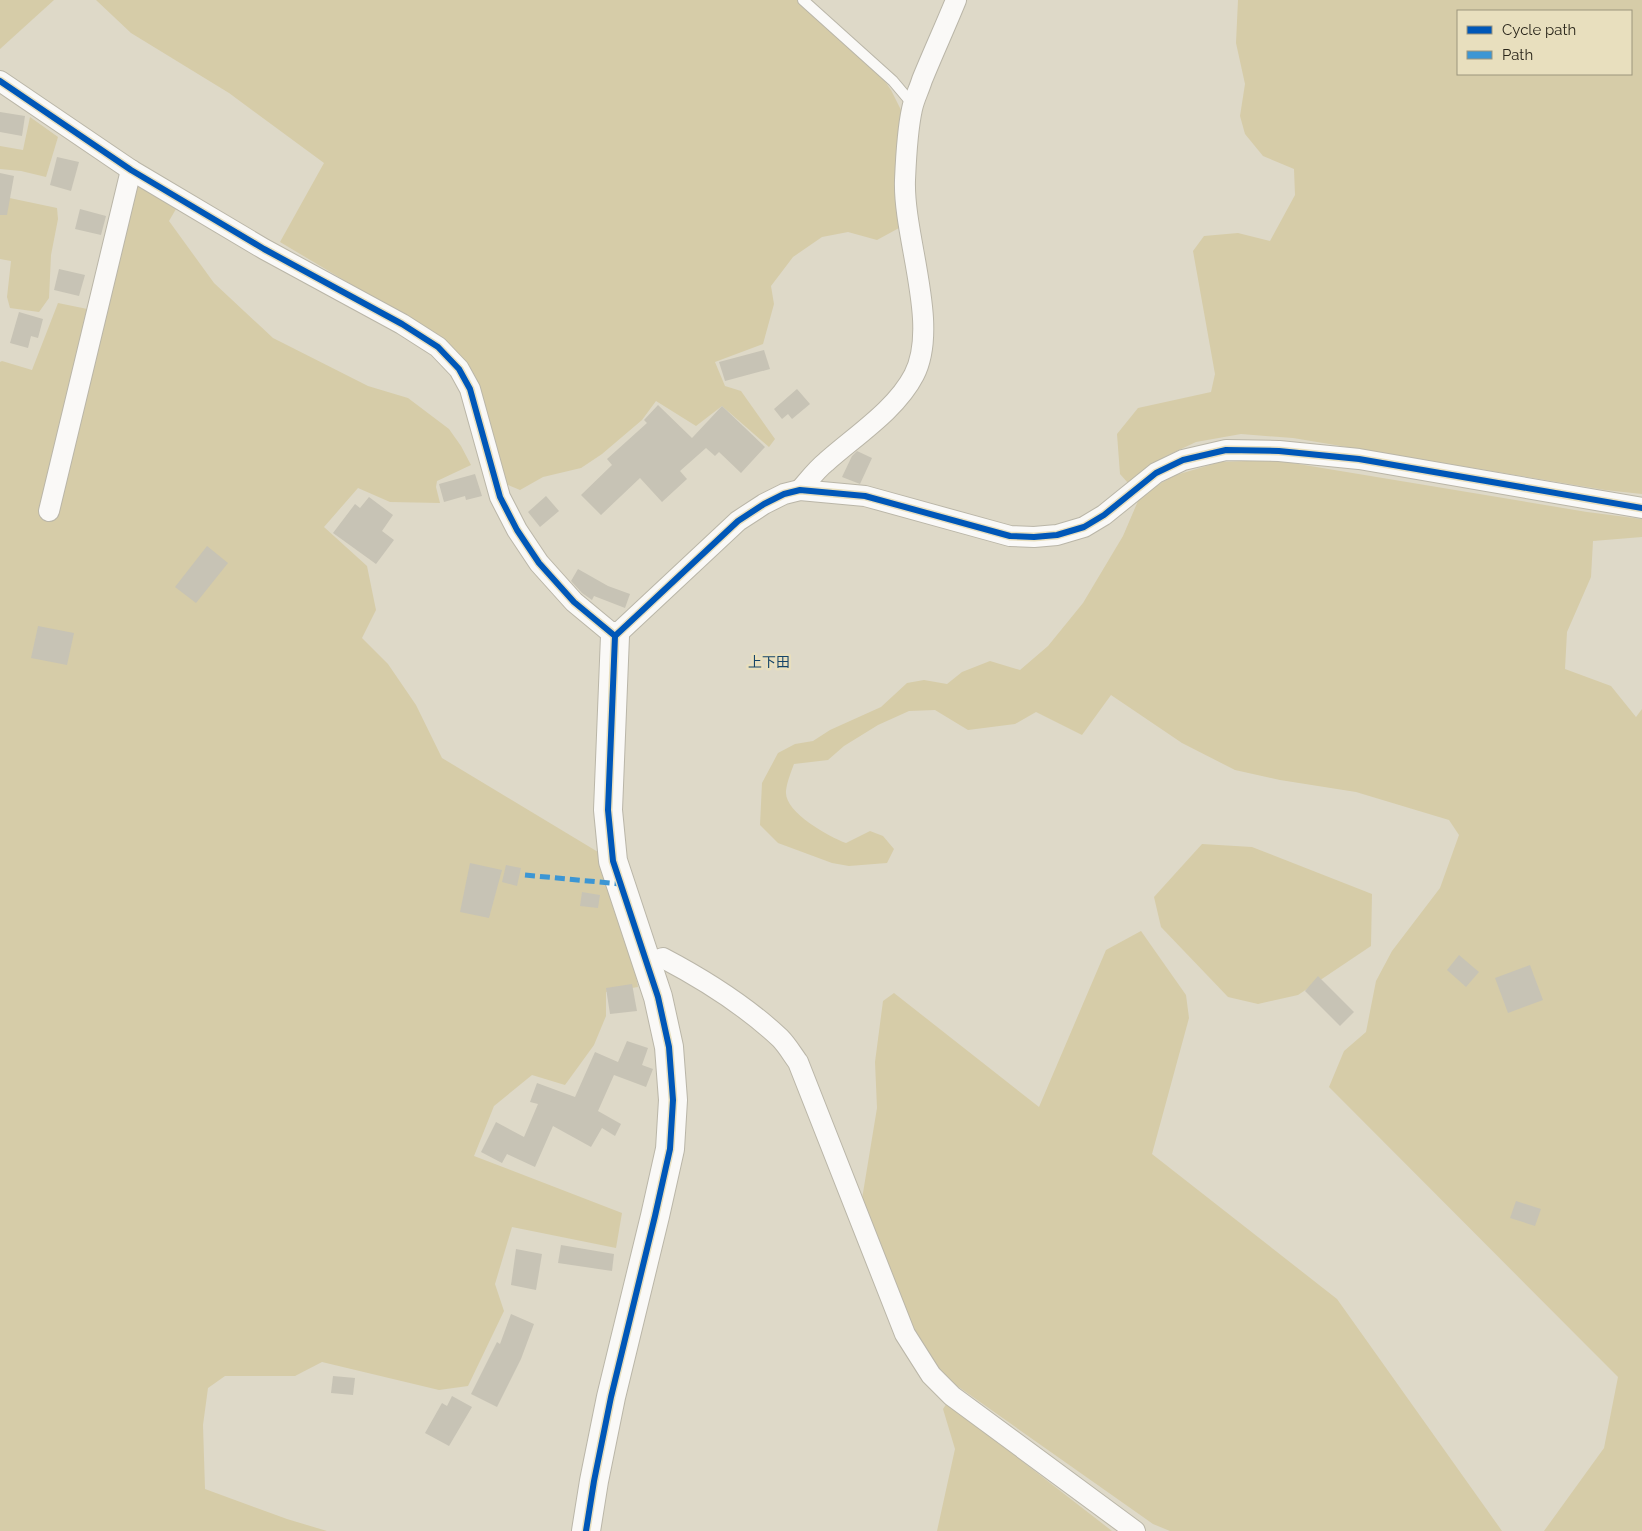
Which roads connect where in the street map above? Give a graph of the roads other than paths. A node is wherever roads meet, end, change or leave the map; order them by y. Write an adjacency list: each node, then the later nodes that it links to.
1 (802, 0): 4 (lane)
2 (956, 0): 4 (street)
3 (0, 81): 5 (street)
4 (912, 108): 6 (street)
5 (131, 170): 8 (street); 9 (street)
6 (800, 490): 7 (street); 9 (street)
7 (1642, 508)
8 (49, 511)
9 (615, 636): 10 (street)
10 (646, 964): 11 (street); 12 (street)
11 (586, 1531)
12 (1135, 1531)

